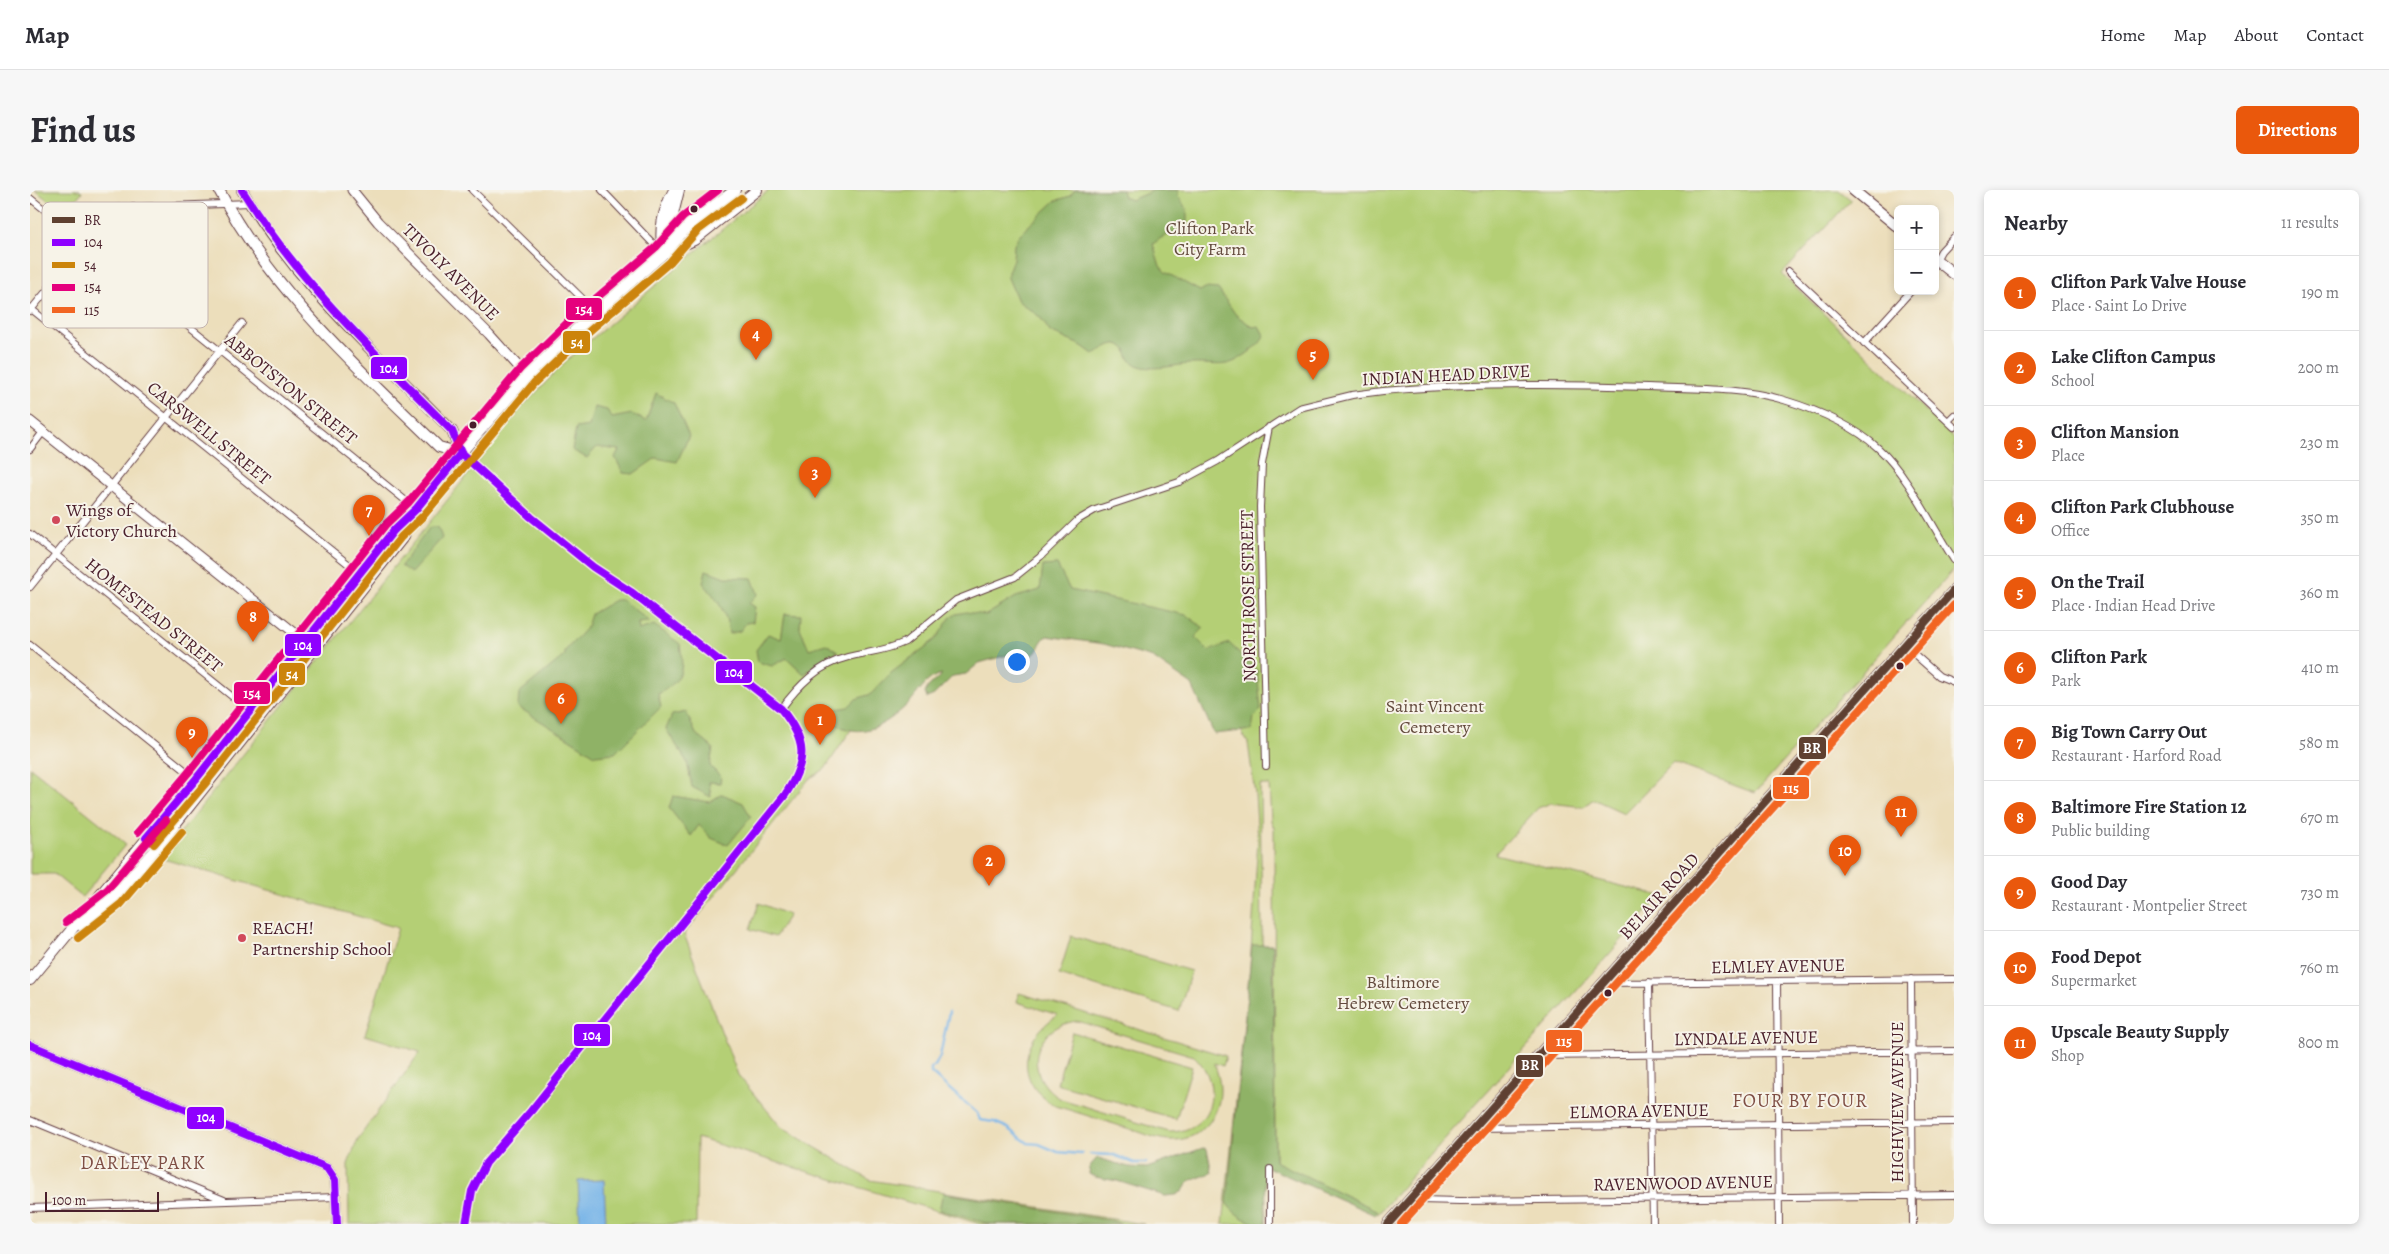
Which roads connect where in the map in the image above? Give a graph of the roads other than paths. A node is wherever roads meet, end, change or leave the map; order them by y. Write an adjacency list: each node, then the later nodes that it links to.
1 (219, 190): 14 (main road)
2 (242, 190): 12 (main road)
3 (352, 190): 35 (street, TIVOLY AVENUE)
4 (472, 190): 28 (street)
5 (602, 190): 20 (street)
6 (674, 190): 20 (main road)
7 (679, 190): 13 (main road)
8 (735, 190): 17 (main road)
9 (757, 190): 20 (main road)
10 (1853, 190): 18 (main road)
11 (30, 198): 16 (street, ABBOTSTON STREET)
12 (250, 203): 14 (street); 44 (main road)
13 (676, 204): 17 (main road); 20 (main road)
14 (227, 205): 15 (street); 44 (main road)
15 (208, 206)
16 (42, 208)
17 (690, 224): 20 (main road)
18 (1894, 224)
19 (1954, 237): 21 (street)
20 (663, 254): 28 (main road)
21 (1939, 255)
22 (1939, 262): 24 (main road)
23 (1788, 270): 33 (street)
24 (1954, 274)
25 (42, 294): 27 (street)
26 (1907, 295): 33 (street)
27 (30, 309): 29 (street, CARSWELL STREET)
28 (596, 312): 35 (main road)
29 (42, 319)
30 (242, 323): 34 (street)
31 (54, 328): 37 (street, CARSWELL STREET)
32 (192, 328): 34 (street, ABBOTSTON STREET)
33 (1864, 343): 39 (street)
34 (220, 351): 37 (street); 46 (street, ABBOTSTON STREET)
35 (527, 376): 44 (main road)
36 (1954, 415): 39 (street)
37 (166, 418): 45 (street); 50 (street, CARSWELL STREET)
38 (30, 421): 42 (street)
39 (1948, 421): 41 (street)
40 (1269, 427): 49 (street, INDIAN HEAD DRIVE); 59 (street, INDIAN HEAD DRIVE); 62 (street, NORTH ROSE STREET)
41 (1954, 427)
42 (43, 432): 43 (street); 45 (street)
43 (30, 449)
44 (461, 453): 46 (main road); 59 (street)
45 (111, 486): 48 (street); 54 (street)
46 (416, 509): 50 (main road); 51 (main road)
47 (30, 534): 48 (street, HOMESTEAD STREET)
48 (56, 555): 52 (street); 60 (street, HOMESTEAD STREET)
49 (1954, 560)
50 (359, 573): 51 (street, CARSWELL STREET); 54 (main road)
51 (369, 581): 57 (main road)
52 (30, 587)
53 (1954, 590): 56 (main road, BELAIR ROAD)
54 (305, 642): 57 (street); 60 (main road)
55 (30, 645): 63 (street)
56 (1904, 645): 58 (street); 71 (main road, BELAIR ROAD)
57 (315, 650): 61 (main road)
58 (1954, 682)
59 (781, 710): 94 (street)
60 (250, 711): 61 (street, HOMESTEAD STREET); 63 (main road)
61 (260, 719): 64 (main road)
62 (1266, 766)
63 (196, 778): 64 (street); 65 (main road)
64 (206, 787): 65 (main road)
65 (72, 930): 68 (main road)
66 (1954, 978): 67 (street, ELMLEY AVENUE)
67 (1911, 979): 69 (street, ELMLEY AVENUE); 73 (street, HIGHVIEW AVENUE)
68 (30, 980)
69 (1777, 981): 70 (street, ELMLEY AVENUE); 75 (street)
70 (1649, 982): 71 (street, ELMLEY AVENUE); 76 (street)
71 (1603, 983): 77 (main road, BELAIR ROAD)
72 (30, 1045): 89 (street)
73 (1912, 1051): 74 (street, LYNDALE AVENUE); 75 (street, LYNDALE AVENUE); 80 (street, HIGHVIEW AVENUE)
74 (1954, 1051)
75 (1777, 1053): 76 (street, LYNDALE AVENUE); 81 (street)
76 (1650, 1054): 77 (street, LYNDALE AVENUE); 82 (street)
77 (1539, 1056): 83 (main road, BELAIR ROAD)
78 (30, 1120): 91 (street)
79 (1954, 1122): 80 (street, ELMORA AVENUE)
80 (1913, 1123): 81 (street, ELMORA AVENUE); 88 (street, HIGHVIEW AVENUE)
81 (1777, 1124): 82 (street, ELMORA AVENUE); 87 (street)
82 (1652, 1125): 83 (street, ELMORA AVENUE); 90 (street)
83 (1474, 1128): 85 (main road, BELAIR ROAD)
84 (1270, 1169): 95 (street)
85 (1414, 1195): 90 (street, RAVENWOOD AVENUE); 96 (main road, BELAIR ROAD)
86 (1954, 1195): 88 (street, RAVENWOOD AVENUE)
87 (1778, 1196): 88 (street, RAVENWOOD AVENUE); 90 (street, RAVENWOOD AVENUE); 98 (street)
88 (1913, 1196): 99 (street, HIGHVIEW AVENUE)
89 (336, 1197): 91 (street); 93 (street)
90 (1653, 1198): 97 (street)
91 (227, 1201): 92 (street)
92 (30, 1208)
93 (338, 1224)
94 (466, 1224)
95 (1270, 1224)
96 (1388, 1224)
97 (1653, 1224)
98 (1779, 1224)
99 (1914, 1224)

